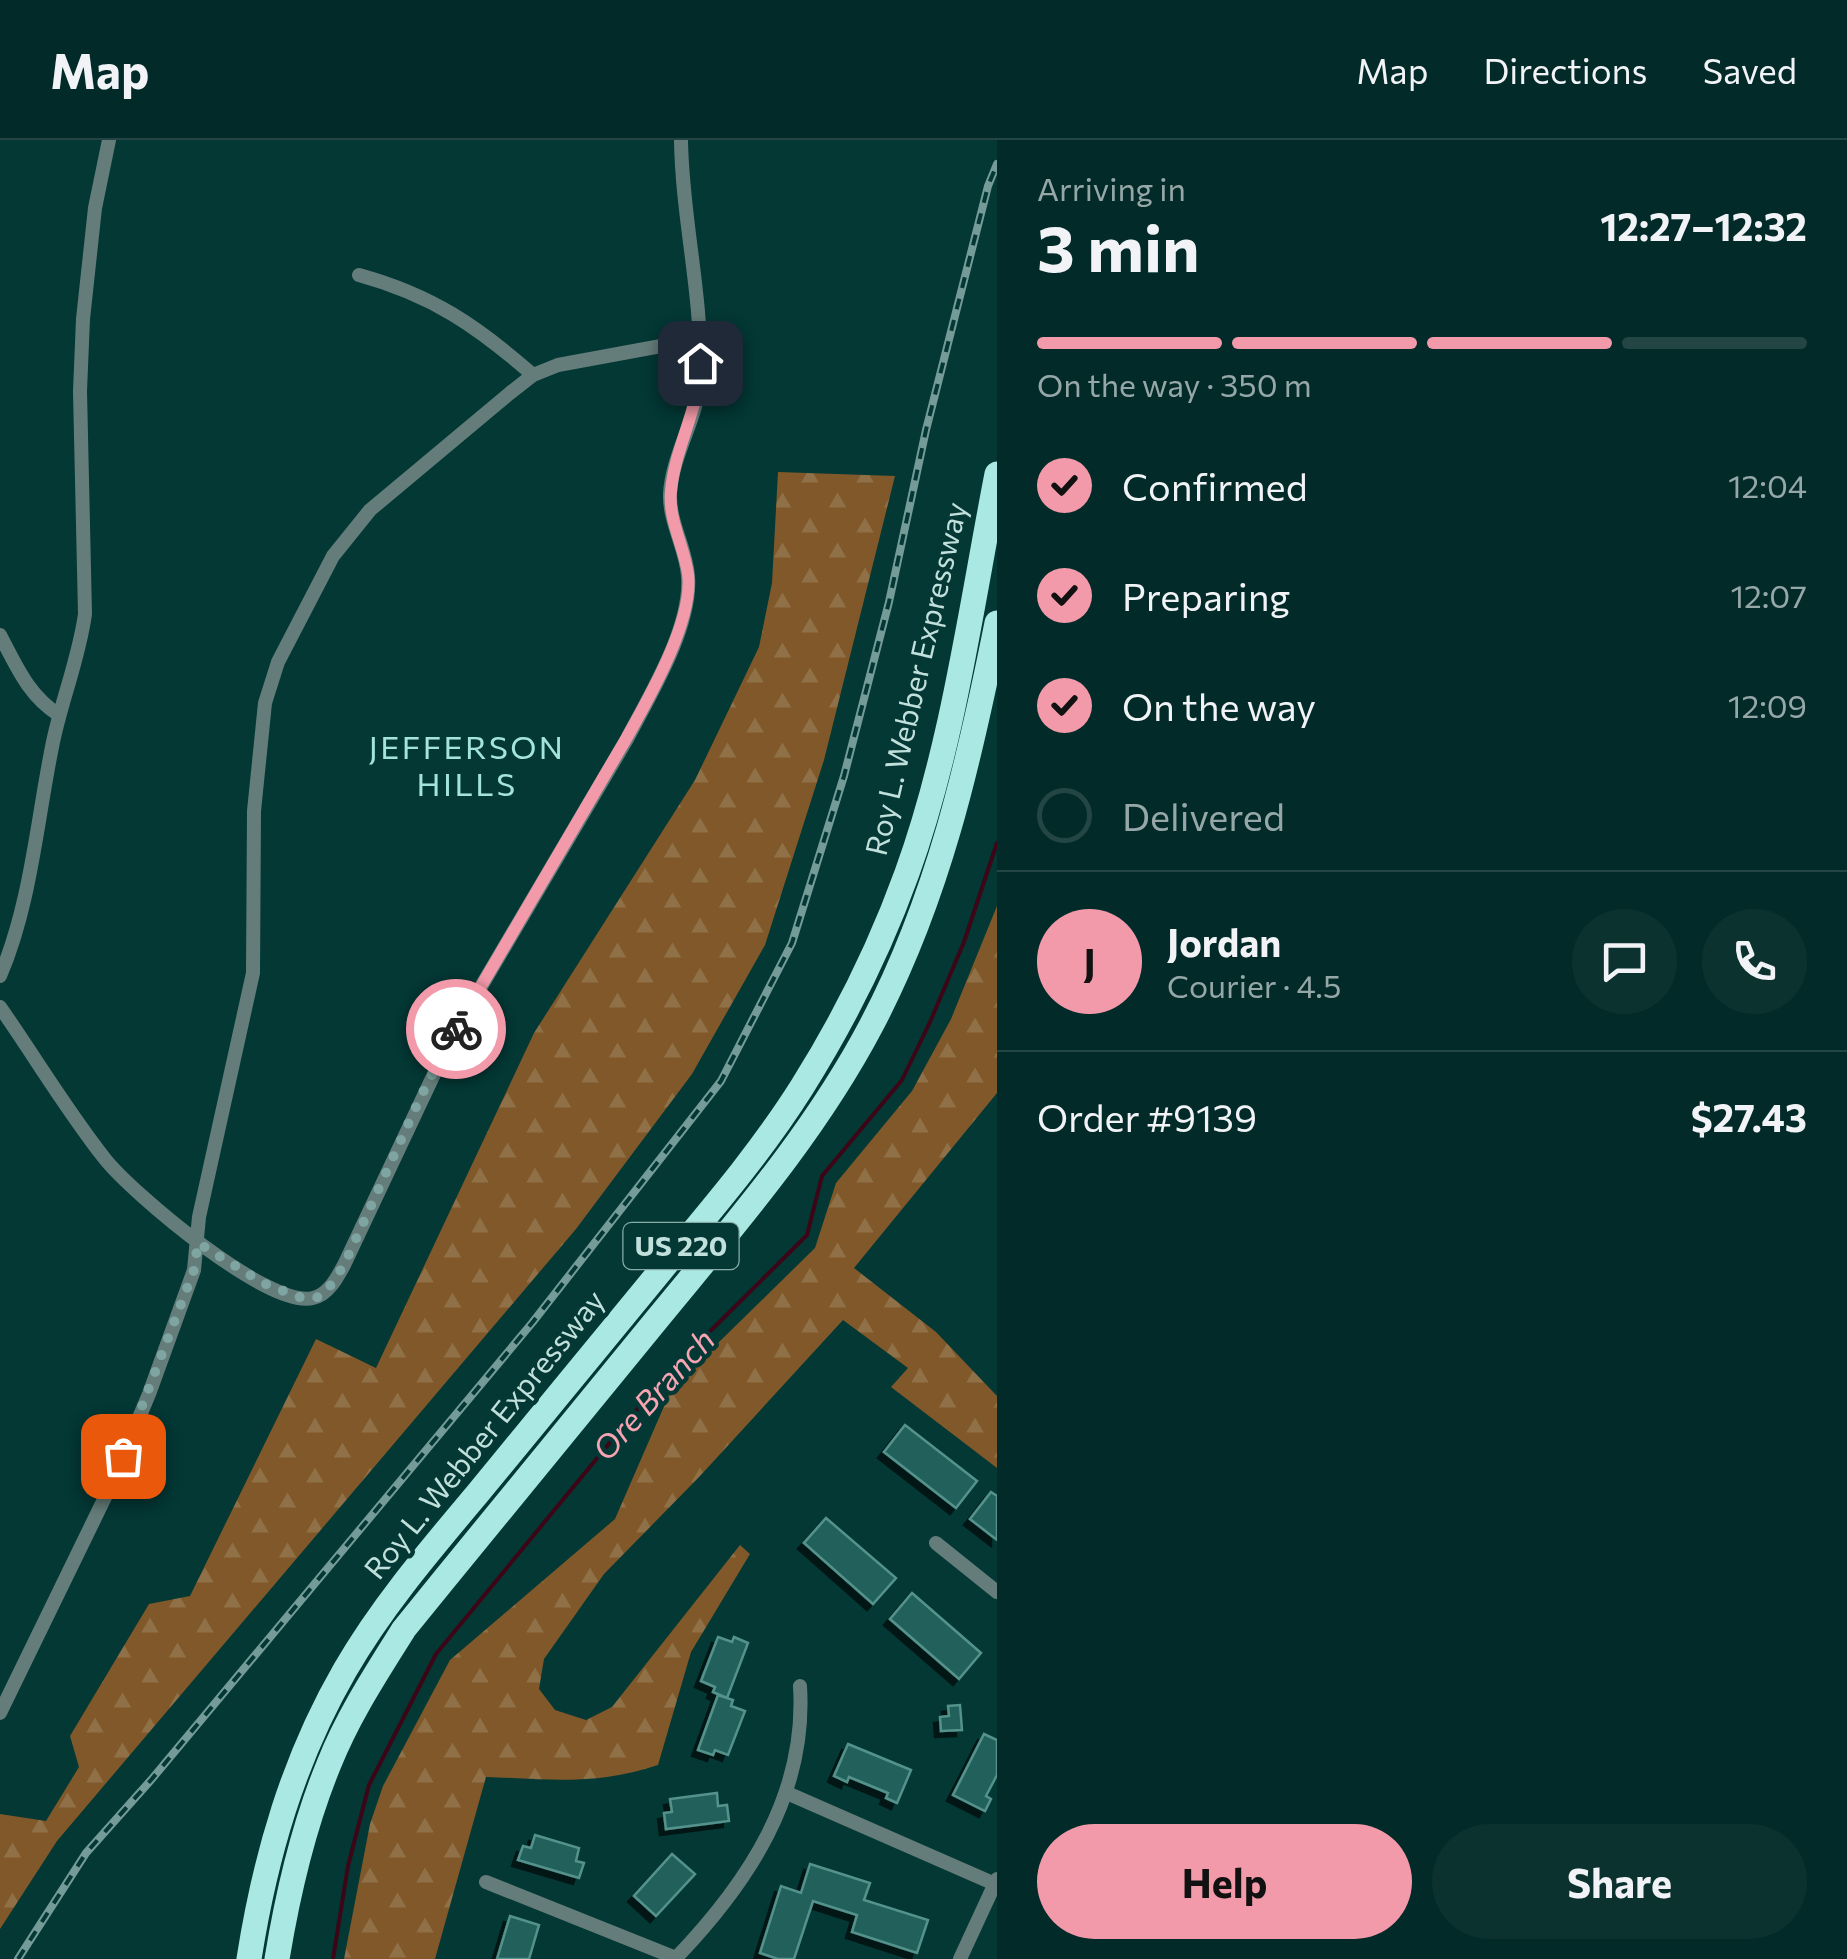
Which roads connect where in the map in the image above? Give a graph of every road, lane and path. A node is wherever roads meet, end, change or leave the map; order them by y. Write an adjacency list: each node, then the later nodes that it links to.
1 (109, 140): 9 (street)
2 (681, 140): 4 (street)
3 (358, 275): 5 (street)
4 (699, 339): 5 (street); 12 (street)
5 (533, 376): 12 (street)
6 (997, 474): 20 (highway, Roy L. Webber Expressway / US 220)
7 (997, 623): 21 (highway, Roy L. Webber Expressway / US 220)
8 (0, 635): 9 (street)
9 (60, 715): 10 (street)
10 (0, 976)
11 (0, 1007): 12 (street)
12 (198, 1243): 16 (street)
13 (936, 1543): 14 (street)
14 (997, 1592)
15 (800, 1686): 17 (street)
16 (0, 1713)
17 (787, 1794): 18 (street); 22 (street)
18 (996, 1881): 23 (street)
19 (486, 1882): 22 (street)
20 (249, 1959)
21 (277, 1959)
22 (675, 1959)
23 (960, 1959)

